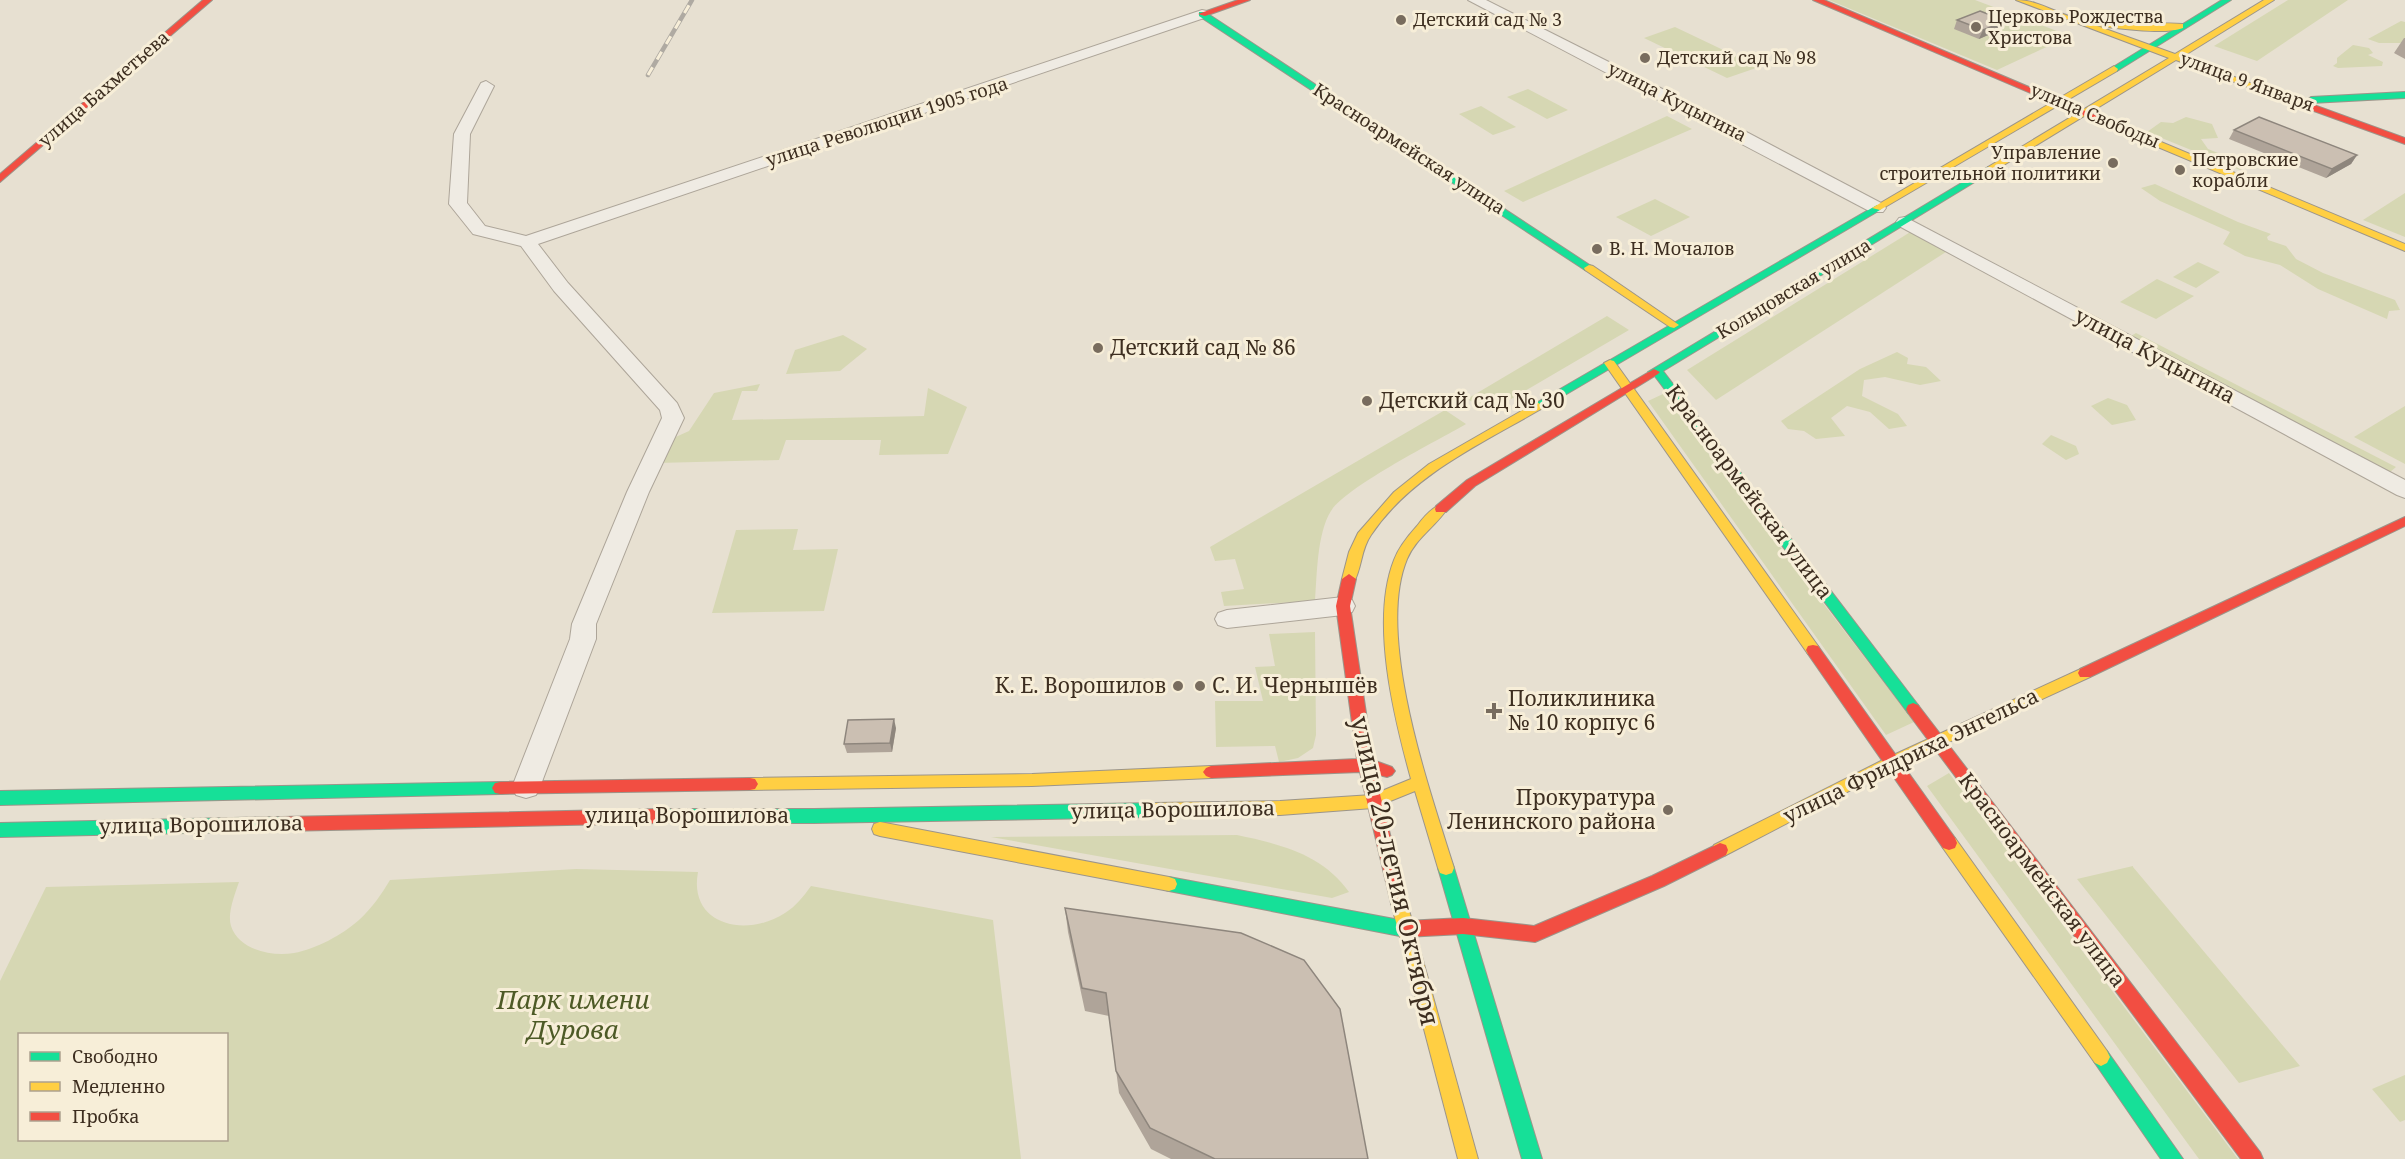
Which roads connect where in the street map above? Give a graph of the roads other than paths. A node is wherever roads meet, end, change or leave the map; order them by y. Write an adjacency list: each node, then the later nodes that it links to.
1 (208, 0): 19 (main road, улица Бахметьева)
2 (1246, 0): 8 (main road, улица Революции 1905 года)
3 (1475, 0): 20 (street, улица Куцыгина)
4 (1817, 0): 15 (main road, улица Свободы)
5 (2020, 0): 9 (main road, улица 9 Января)
6 (2227, 0): 10 (main road, Кольцовская улица)
7 (2270, 0): 12 (main road, Кольцовская улица)
8 (1202, 14): 22 (street, улица Революции 1905 года); 24 (main road, Красноармейская улица)
9 (2077, 21): 10 (main road); 11 (main road, улица 9 Января)
10 (2187, 23): 11 (main road, Кольцовская улица)
11 (2148, 46): 12 (main road, улица 9 Января); 15 (main road, Кольцовская улица)
12 (2176, 56): 16 (main road, улица 9 Января); 17 (main road, Кольцовская улица)
13 (486, 86): 22 (street)
14 (2405, 95): 16 (main road)
15 (2060, 101): 17 (main road, улица Свободы); 20 (main road, Кольцовская улица)
16 (2298, 101): 18 (main road, улица 9 Января)
17 (2087, 112): 21 (main road, Кольцовская улица); 23 (main road, улица Свободы)
18 (2405, 141)
19 (0, 178)
20 (1877, 208): 24 (main road, Кольцовская улица)
21 (1905, 222): 26 (main road, Кольцовская улица); 28 (street, улица Куцыгина)
22 (528, 242): 38 (street)
23 (2405, 248)
24 (1674, 325): 25 (main road, Кольцовская улица)
25 (1610, 363): 27 (main road, Красноармейская улица); 30 (main road, Кольцовская улица)
26 (1657, 371): 27 (main road, Кольцовская улица); 34 (main road, Красноармейская улица)
27 (1629, 388): 33 (main road, Кольцовская улица); 35 (main road, Красноармейская улица)
28 (2405, 490)
29 (2405, 521): 34 (main road, улица Фридриха Энгельса)
30 (1349, 581): 31 (main road, улица 20-летия Октября)
31 (1343, 606): 32 (street); 36 (main road, улица 20-летия Октября)
32 (1227, 619)
33 (1392, 633): 37 (main road, улица 20-летия Октября)
34 (1938, 742): 35 (main road, улица Фридриха Энгельса); 48 (main road, Красноармейская улица)
35 (1892, 762): 43 (main road, улица Фридриха Энгельса); 47 (main road, Красноармейская улица)
36 (1367, 765): 37 (main road); 38 (main road, улица Ворошилова); 40 (main road, улица 20-летия Октября)
37 (1420, 782): 40 (main road, улица Ворошилова); 43 (main road, улица 20-летия Октября)
38 (526, 787): 39 (main road, улица Ворошилова)
39 (0, 798)
40 (1373, 801): 41 (main road, улица Ворошилова); 44 (main road, улица 20-летия Октября)
41 (814, 816): 42 (main road, улица Ворошилова); 44 (main road, улица Фридриха Энгельса)
42 (0, 830)
43 (1463, 927): 44 (main road, улица Фридриха Энгельса); 46 (main road, улица 20-летия Октября)
44 (1405, 929): 45 (main road, улица 20-летия Октября)
45 (1468, 1159)
46 (1533, 1159)
47 (2174, 1159)
48 (2253, 1159)

